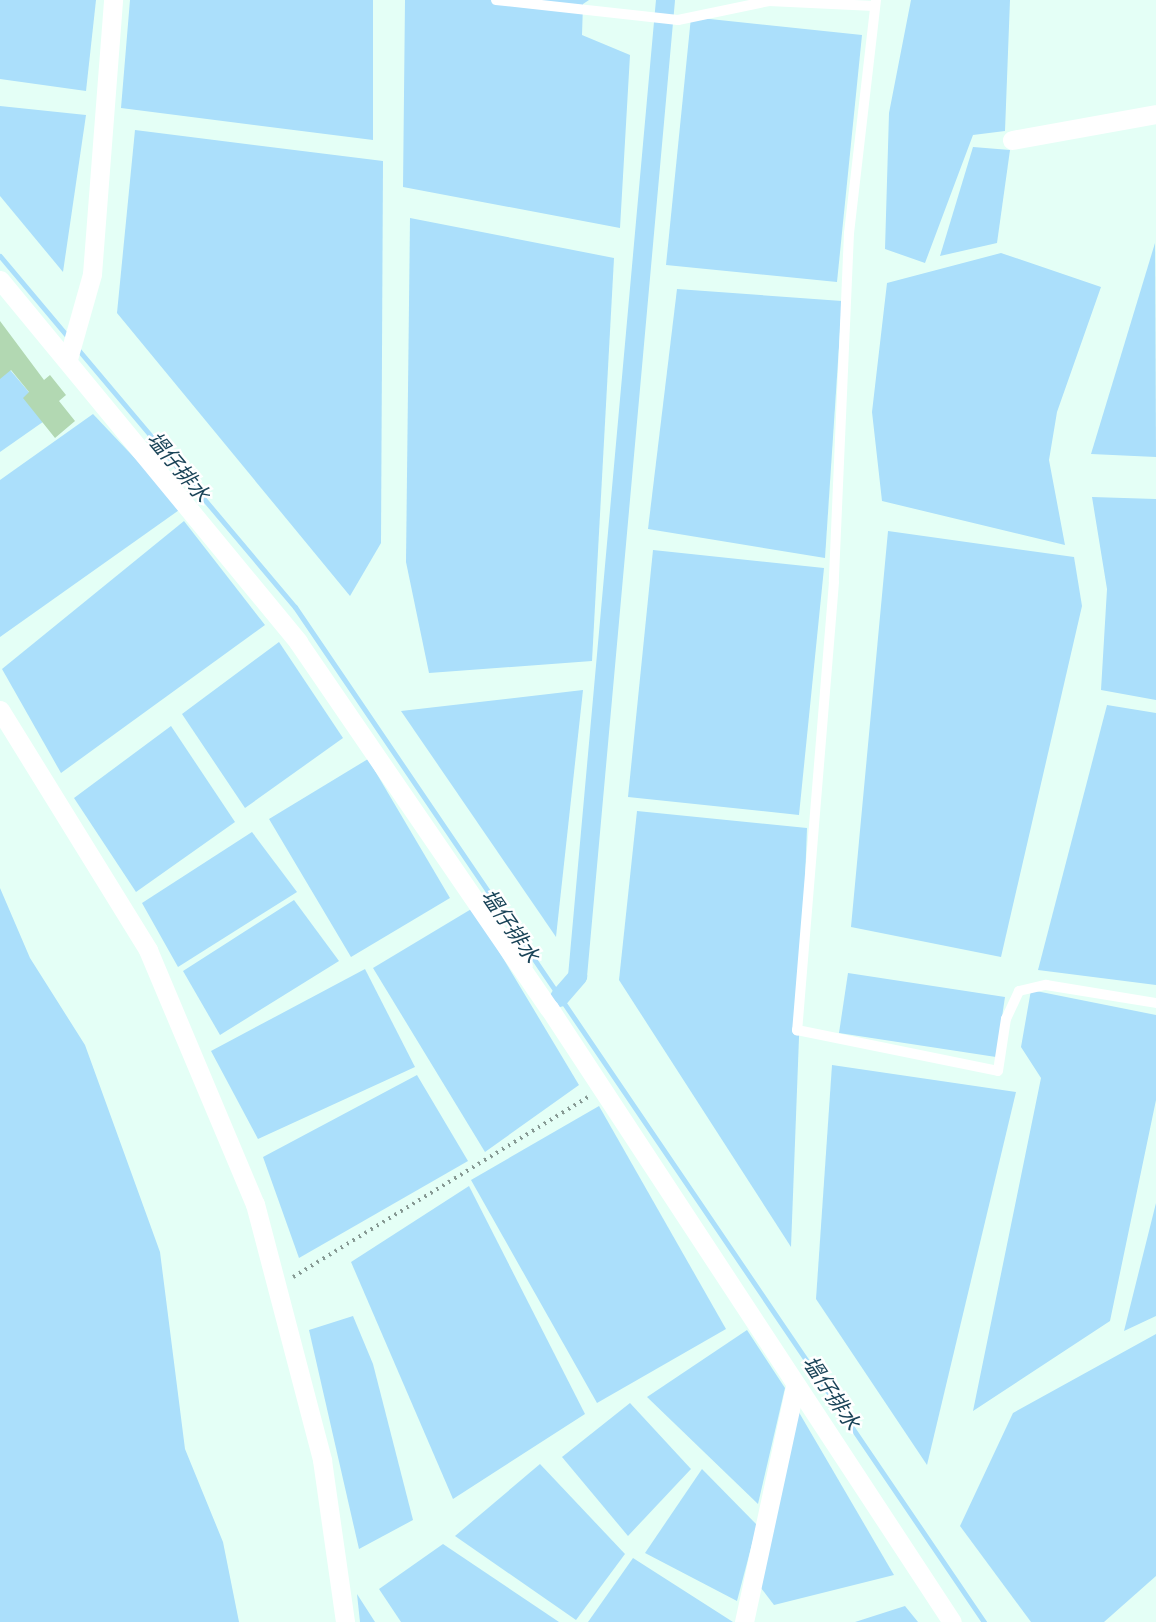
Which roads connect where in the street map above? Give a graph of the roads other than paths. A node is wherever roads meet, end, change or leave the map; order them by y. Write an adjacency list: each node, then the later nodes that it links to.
1 (113, 0): 7 (street)
2 (496, 0): 3 (lane)
3 (875, 3): 9 (lane)
4 (1156, 114): 5 (street)
5 (1012, 140)
6 (0, 280): 7 (street)
7 (68, 359): 10 (street)
8 (0, 710): 11 (street)
9 (1156, 1003)
10 (794, 1387): 12 (street); 13 (street)
11 (345, 1622)
12 (744, 1622)
13 (952, 1622)

